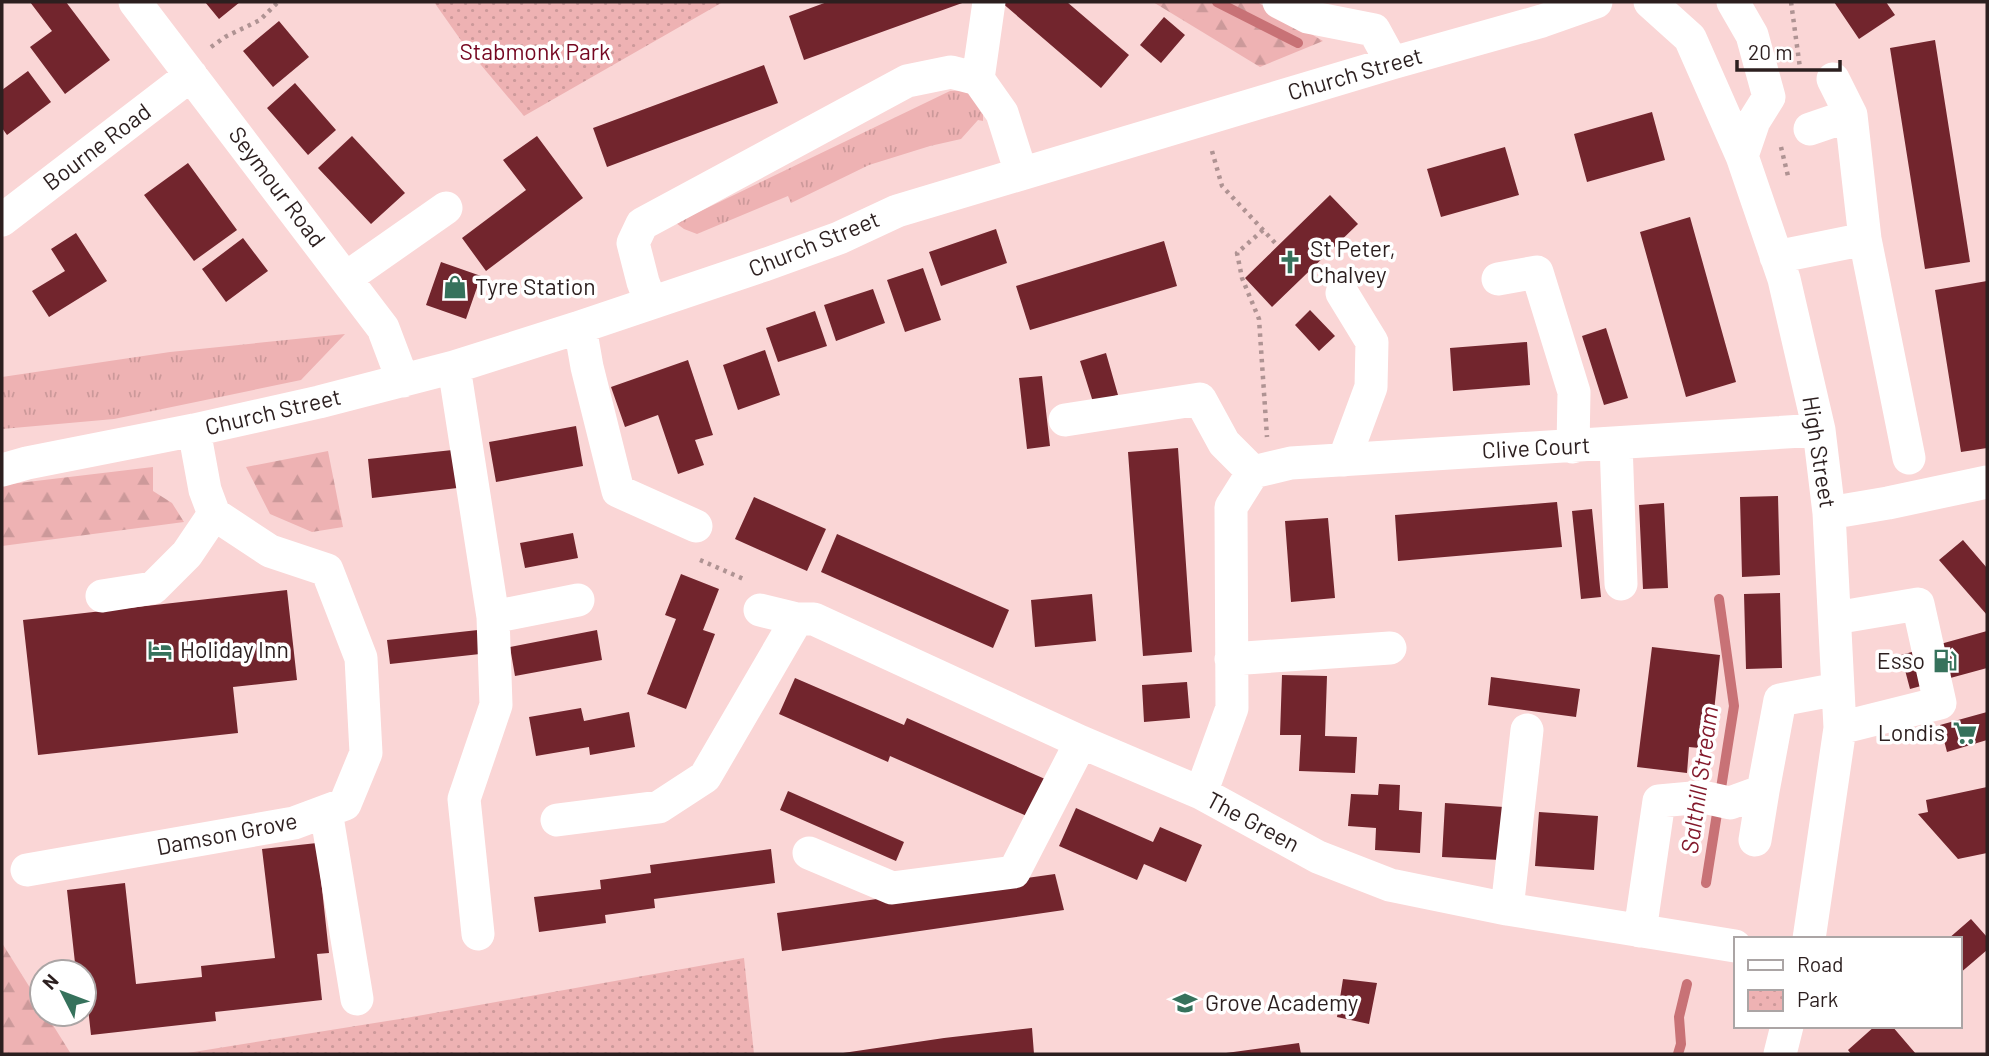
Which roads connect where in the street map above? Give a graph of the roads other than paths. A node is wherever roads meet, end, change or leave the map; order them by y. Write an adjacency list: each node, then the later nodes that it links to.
1 (135, 2): 8 (street, Seymour Road)
2 (989, 2): 9 (street)
3 (1279, 2): 7 (street)
4 (1596, 2): 7 (street, Church Street)
5 (1650, 2): 13 (street, High Street)
6 (1733, 2): 13 (street)
7 (1392, 63): 14 (street, Church Street)
8 (188, 70): 16 (street, Bourne Road); 19 (street, Seymour Road)
9 (978, 79): 14 (street); 22 (street)
10 (1833, 79): 11 (street)
11 (1851, 115): 12 (street); 17 (street)
12 (1811, 129)
13 (1742, 156): 18 (street, High Street)
14 (1021, 173): 22 (street, Church Street)
15 (446, 208): 19 (street)
16 (2, 220)
17 (1865, 239): 18 (street); 31 (street)
18 (1776, 257): 28 (street, High Street)
19 (346, 278): 25 (street, Seymour Road)
20 (1498, 279): 30 (street)
21 (1342, 293): 32 (street)
22 (652, 303): 23 (street, Church Street)
23 (580, 327): 24 (street, Church Street); 38 (street)
24 (454, 367): 25 (street, Church Street); 43 (street)
25 (403, 381): 27 (street, Church Street)
26 (1065, 420): 34 (street)
27 (194, 430): 33 (street, Church Street); 37 (street)
28 (1819, 430): 29 (street, Clive Court); 36 (street, High Street)
29 (1616, 443): 30 (street, Clive Court); 39 (street)
30 (1573, 447): 32 (street, Clive Court)
31 (1909, 458)
32 (1344, 460): 34 (street, Clive Court)
33 (10, 466)
34 (1261, 470): 47 (street)
35 (1987, 482): 36 (street)
36 (1829, 513): 44 (street, High Street)
37 (214, 514): 40 (street); 54 (street, Damson Grove)
38 (696, 526)
39 (1621, 584)
40 (102, 596)
41 (578, 600): 43 (street)
42 (761, 610): 45 (street, The Green)
43 (493, 617): 61 (street)
44 (1835, 618): 48 (street, High Street); 49 (street)
45 (797, 619): 51 (street, The Green); 55 (street)
46 (1390, 648): 47 (street)
47 (1231, 659): 53 (street)
48 (1838, 689): 49 (street, High Street); 52 (street)
49 (1840, 728): 62 (street, High Street)
50 (1527, 730): 59 (street)
51 (1082, 742): 53 (street, The Green); 57 (street)
52 (1763, 791): 56 (street); 60 (street)
53 (1200, 793): 59 (street, The Green)
54 (326, 811): 58 (street, Damson Grove); 64 (street)
55 (556, 819)
56 (1755, 840)
57 (809, 853)
58 (27, 870)
59 (1507, 909): 60 (street, The Green)
60 (1640, 931): 63 (street, The Green)
61 (478, 934)
62 (1809, 937)
63 (1734, 946)
64 (357, 999)
65 (1786, 1028): 66 (street)
66 (1780, 1054)

